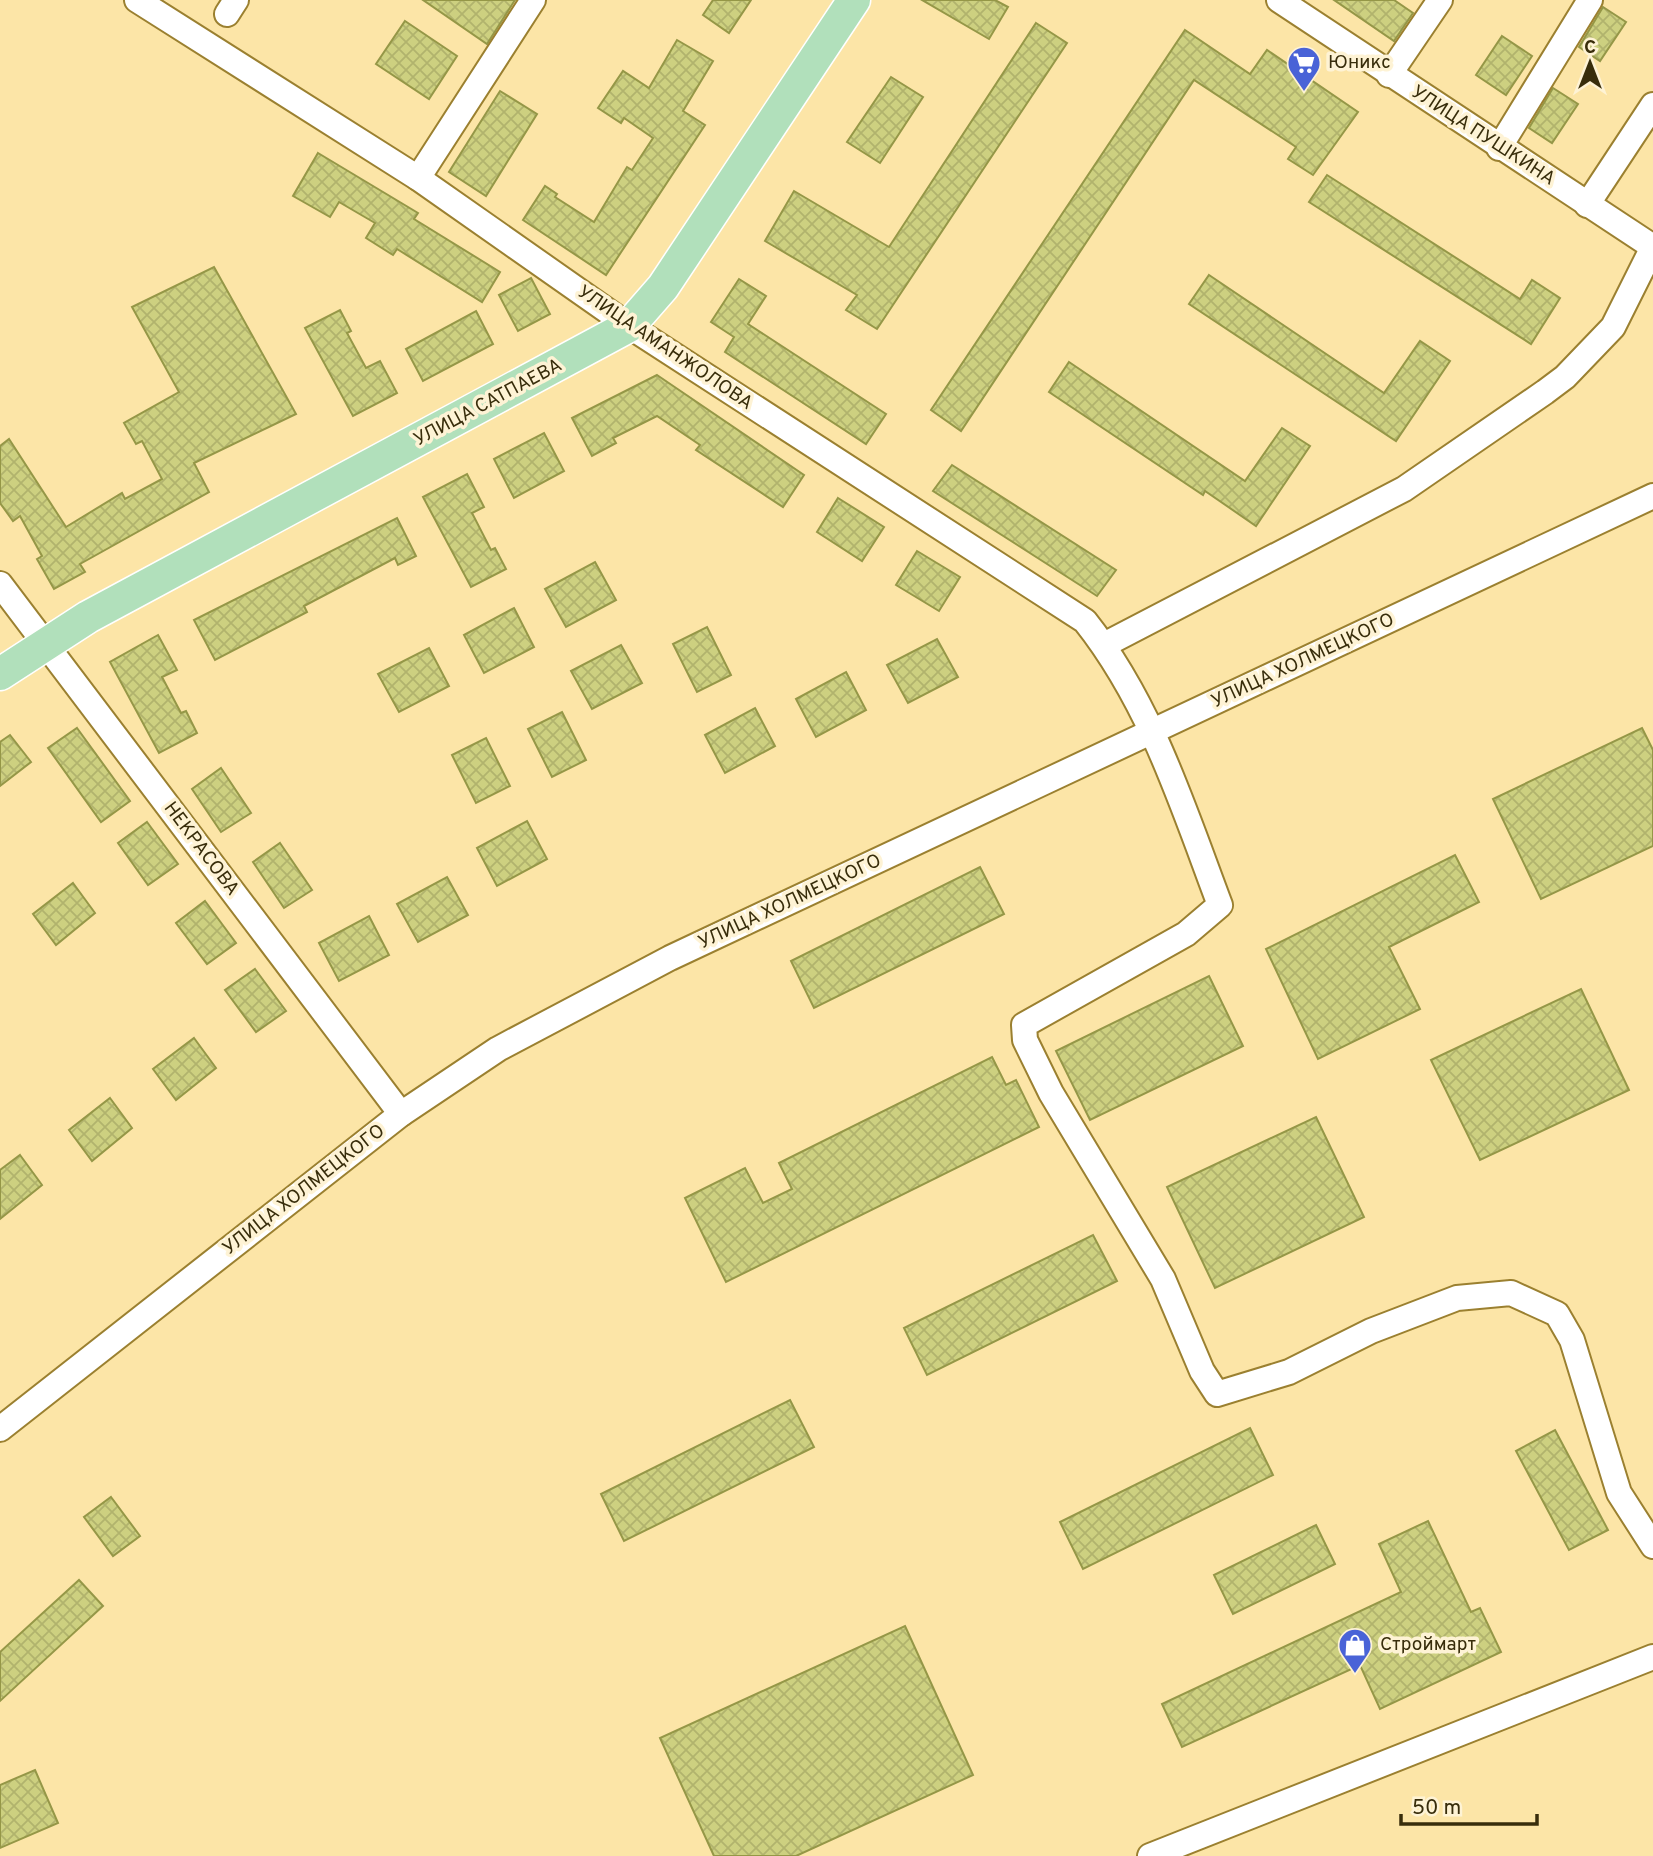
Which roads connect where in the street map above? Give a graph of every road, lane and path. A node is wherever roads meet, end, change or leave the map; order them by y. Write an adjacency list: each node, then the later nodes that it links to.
1 (137, 0): 10 (street, УЛИЦА АМАНЖОЛОВА)
2 (533, 0): 10 (street)
3 (854, 0): 13 (main road, УЛИЦА САТПАЕВА)
4 (1279, 0): 7 (street, УЛИЦА ПУШКИНА)
5 (1440, 0): 7 (street)
6 (1590, 0): 9 (street)
7 (1390, 75): 9 (street, УЛИЦА ПУШКИНА)
8 (1653, 105): 11 (street)
9 (1500, 148): 11 (street, УЛИЦА ПУШКИНА)
10 (418, 178): 13 (street, УЛИЦА АМАНЖОЛОВА)
11 (1587, 205): 12 (street, УЛИЦА ПУШКИНА)
12 (1653, 247): 17 (street)
13 (629, 326): 16 (main road, УЛИЦА САТПАЕВА); 17 (street, УЛИЦА АМАНЖОЛОВА)
14 (1653, 496): 19 (street, УЛИЦА ХОЛМЕЦКОГО)
15 (0, 584): 16 (street, НЕКРАСОВА)
16 (46, 644): 18 (main road, УЛИЦА САТПАЕВА); 20 (street, НЕКРАСОВА)
17 (1104, 645): 19 (street, УЛИЦА АМАНЖОЛОВА)
18 (0, 674)
19 (1155, 732): 20 (street, УЛИЦА ХОЛМЕЦКОГО); 22 (street, УЛИЦА АМАНЖОЛОВА)
20 (401, 1114): 21 (street, УЛИЦА ХОЛМЕЦКОГО)
21 (0, 1429)
22 (1653, 1546)
23 (1653, 1657): 24 (street)
24 (1150, 1856)

